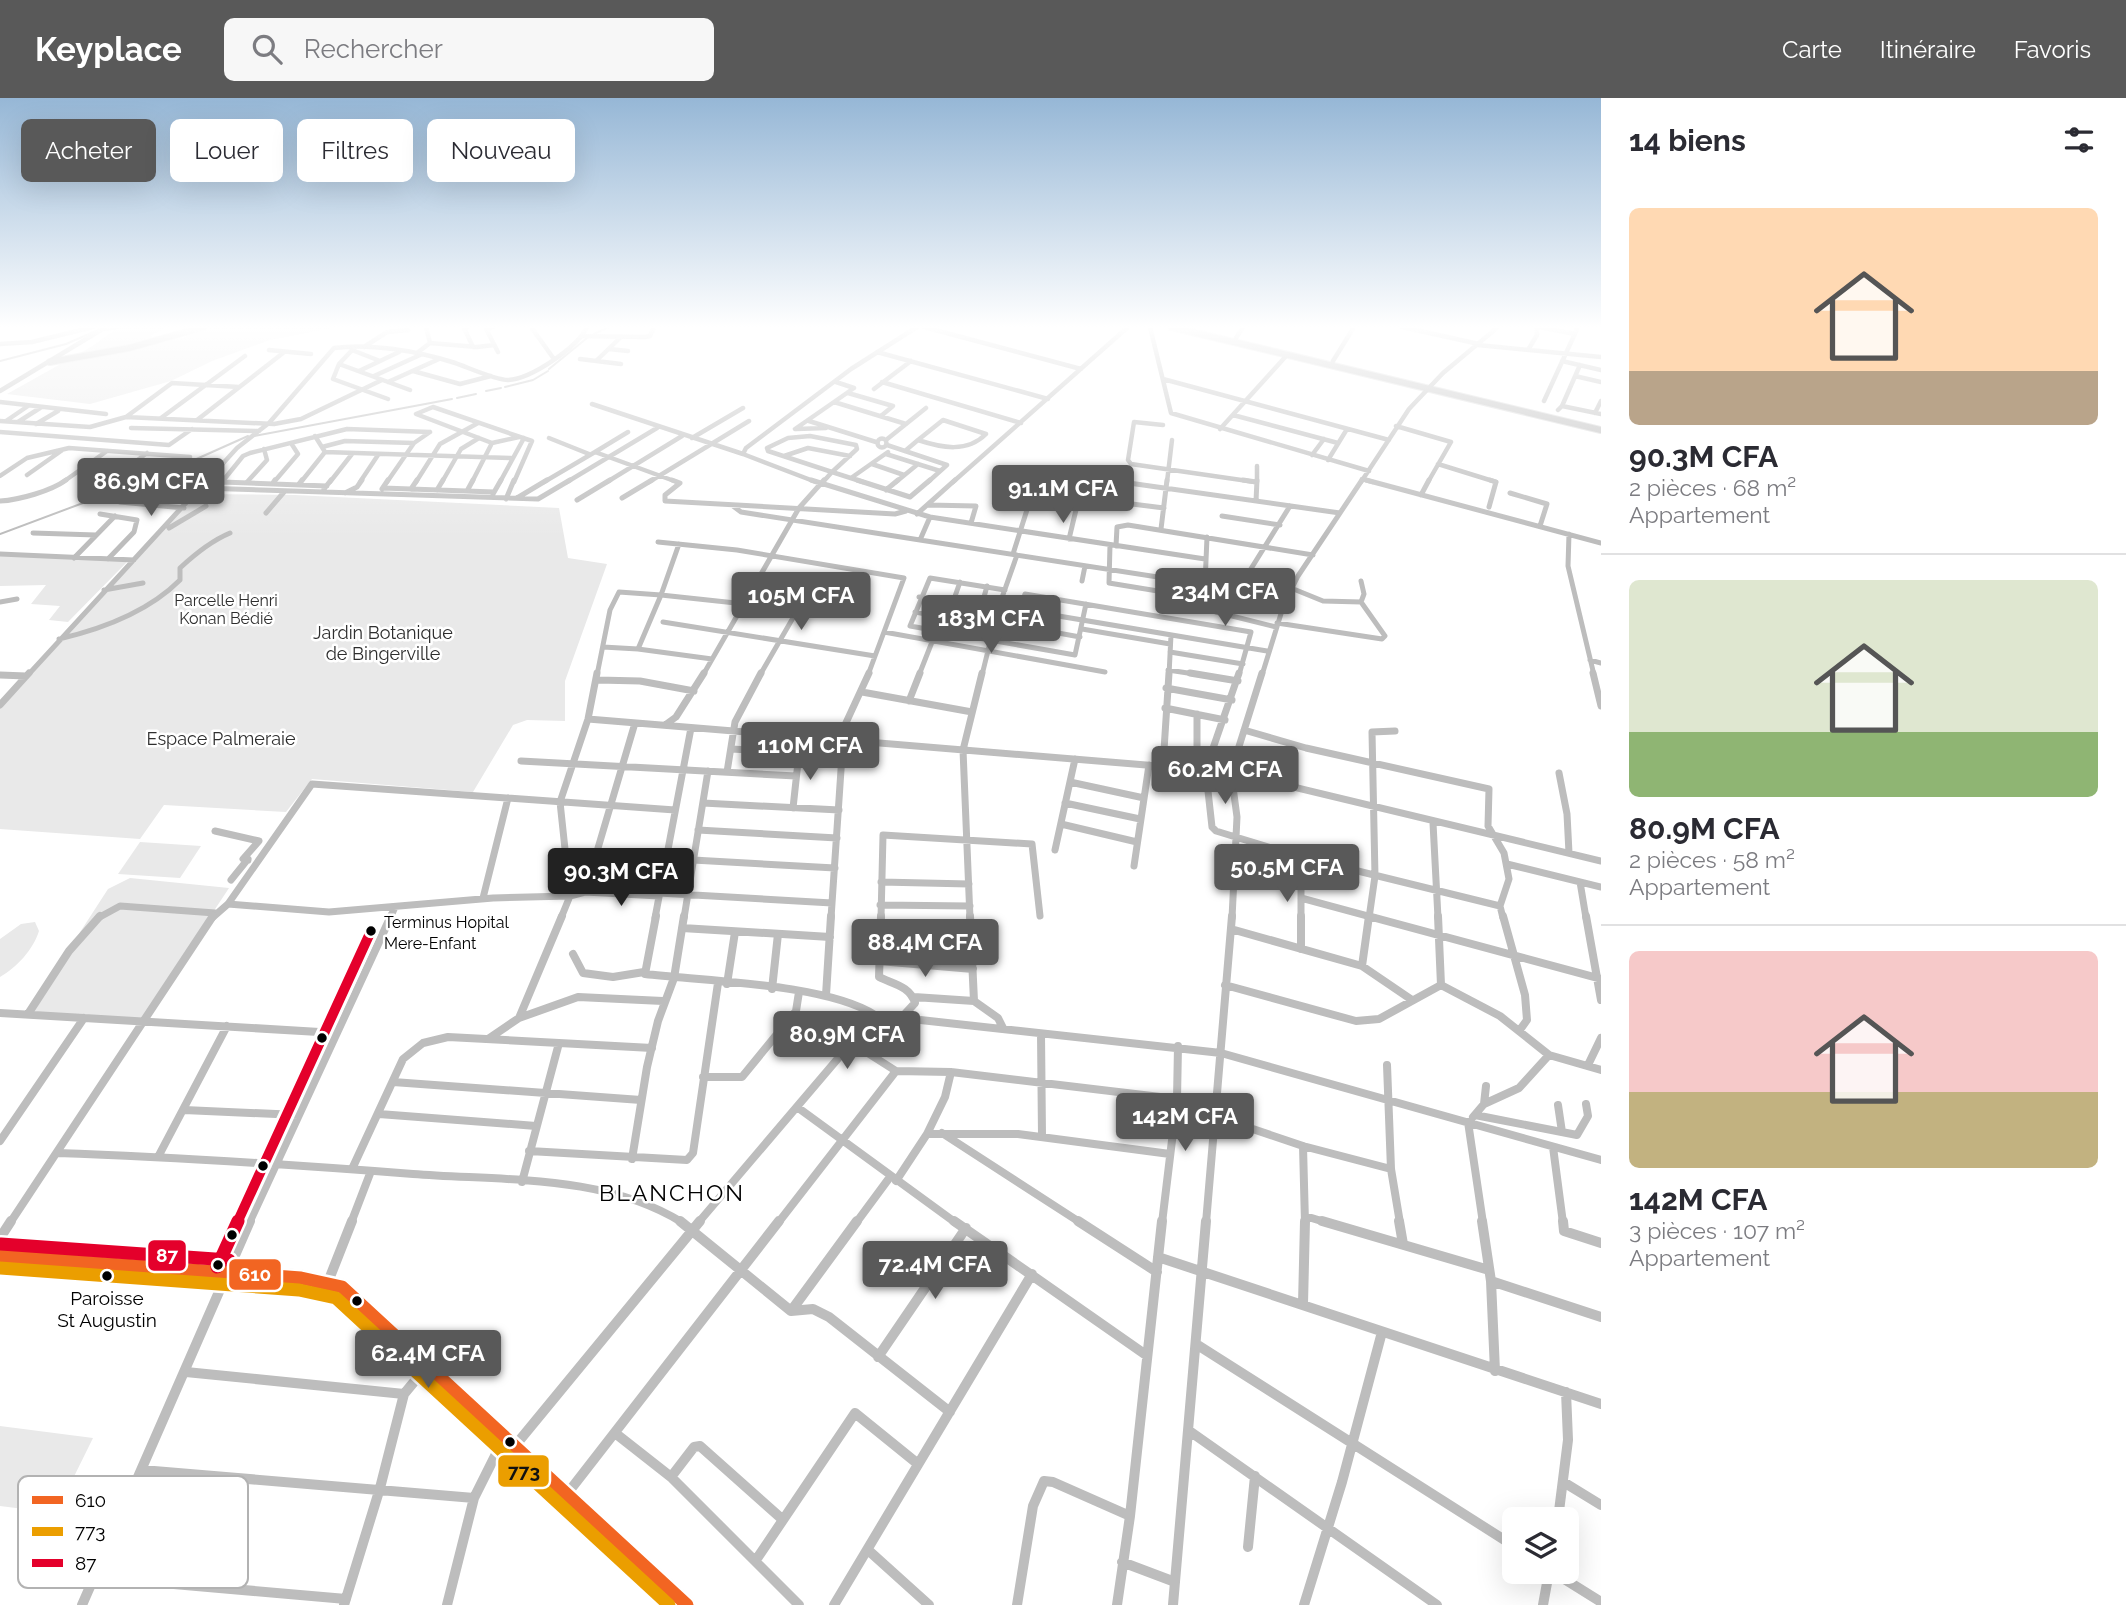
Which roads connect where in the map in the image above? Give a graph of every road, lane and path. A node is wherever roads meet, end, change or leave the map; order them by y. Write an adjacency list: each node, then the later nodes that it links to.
1 (153, 397): 41 (street)
2 (189, 397): 42 (street)
3 (226, 397): 43 (street)
4 (291, 397): 48 (street)
5 (346, 397): 48 (street)
6 (384, 397): 20 (street)
7 (815, 397): 105 (street)
8 (841, 397): 24 (street)
9 (864, 397): 40 (street)
10 (934, 397): 50 (street)
11 (1042, 397): 21 (street)
12 (1167, 397): 65 (street)
13 (1232, 397): 22 (street)
14 (1249, 397): 22 (street)
15 (1421, 397): 57 (street)
16 (1471, 397): 67 (highway)
17 (1478, 397): 53 (highway)
18 (1546, 397): 23 (street)
19 (1565, 397): 36 (street)
20 (388, 399)
21 (1048, 399): 50 (street)
22 (1246, 401): 32 (street); 39 (street)
23 (1544, 401)
24 (834, 402): 40 (street); 46 (street)
25 (1, 404): 28 (street)
26 (592, 404): 62 (street)
27 (1601, 404): 36 (street)
28 (28, 406): 29 (street); 44 (street)
29 (40, 408): 33 (street); 47 (street)
30 (743, 408): 82 (street)
31 (926, 408): 52 (street)
32 (1283, 410): 55 (street); 66 (street)
33 (58, 411): 34 (street); 51 (street)
34 (77, 412): 35 (street); 56 (street)
35 (96, 413): 37 (street); 58 (street)
36 (1595, 413): 38 (street)
37 (106, 414)
38 (1601, 414)
39 (1233, 415): 55 (street); 65 (street)
40 (881, 416): 52 (street)
41 (125, 418): 42 (street); 58 (street)
42 (159, 419): 43 (street)
43 (197, 420): 48 (street)
44 (3, 421): 47 (street)
45 (749, 421): 93 (street)
46 (809, 421): 60 (street); 64 (street)
47 (18, 423): 51 (street)
48 (269, 423): 68 (street)
49 (478, 423): 59 (street); 72 (street); 80 (street)
50 (1021, 423): 169 (street)
51 (36, 424): 56 (street)
52 (906, 424): 91 (street)
53 (1601, 424)
54 (1163, 425): 125 (street)
55 (1271, 425): 83 (street)
56 (58, 426): 58 (street)
57 (1396, 426): 86 (street); 122 (street)
58 (77, 427)
59 (444, 427): 71 (street); 72 (street)
60 (829, 427): 64 (street); 91 (street)
61 (131, 428): 63 (street)
62 (657, 428): 75 (street); 111 (street)
63 (192, 429): 68 (street); 78 (street)
64 (811, 429): 76 (street)
65 (1220, 429): 109 (street)
66 (1347, 429): 86 (street); 92 (street)
67 (1601, 430)
68 (260, 431): 129 (street)
69 (0, 432): 70 (street)
70 (9, 432): 77 (street); 78 (street)
71 (430, 432): 74 (street); 89 (street)
72 (461, 432): 79 (street); 110 (street)
73 (628, 432): 103 (street)
74 (315, 436): 88 (street); 98 (street)
75 (682, 436): 82 (street); 123 (street)
76 (812, 436): 112 (street); 113 (street)
77 (0, 438)
78 (92, 438): 95 (street)
79 (479, 438): 90 (street); 114 (street)
80 (522, 438): 87 (street); 118 (street); 162 (street)
81 (549, 438): 103 (street)
82 (692, 438): 93 (street)
83 (1324, 439): 92 (street); 109 (street)
84 (918, 440): 96 (street); 96 (street); 101 (street)
85 (1172, 440): 125 (street)
86 (1390, 440): 127 (street)
87 (507, 441): 90 (street); 117 (street)
88 (291, 443): 100 (street); 139 (street)
89 (414, 443): 98 (street); 108 (street)
90 (492, 443): 116 (street)
91 (886, 443): 94 (street)
92 (1338, 443): 119 (street)
93 (708, 444): 105 (street); 130 (street)
94 (894, 447): 101 (street); 106 (street)
95 (80, 448): 97 (street); 99 (street)
96 (943, 448): 115 (street)
97 (64, 449): 131 (street); 133 (street)
98 (324, 449): 104 (street); 141 (street)
99 (107, 450): 102 (street); 165 (street)
100 (264, 450): 136 (street); 137 (street)
101 (905, 451): 115 (street)
102 (148, 452): 129 (street); 142 (street)
103 (592, 453): 111 (street); 163 (street)
104 (352, 454): 107 (street); 143 (street)
105 (743, 454): 140 (street)
106 (886, 454): 120 (street); 121 (street)
107 (378, 455): 108 (street); 156 (street)
108 (405, 455): 110 (street); 145 (street)
109 (1312, 455): 119 (street)
110 (432, 456): 114 (street); 148 (street)
111 (610, 456): 123 (street); 163 (street)
112 (785, 456): 113 (street); 128 (street)
113 (850, 456): 128 (street)
114 (456, 457): 116 (street); 149 (street)
115 (925, 457): 126 (street)
116 (485, 458): 117 (street); 151 (street)
117 (498, 458): 118 (street)
118 (510, 458): 153 (street)
119 (1328, 460): 127 (street)
120 (872, 464): 132 (street); 134 (street)
121 (918, 464): 126 (street); 132 (street)
122 (1438, 464): 158 (street); 173 (street)
123 (635, 465): 130 (street); 164 (street)
124 (1257, 466): 138 (street)
125 (1168, 470): 138 (street); 146 (street)
126 (940, 471): 150 (street)
127 (1369, 471): 135 (street)
128 (831, 472): 134 (street); 140 (street)
129 (214, 473): 144 (street)
130 (659, 474): 161 (street); 171 (street)
131 (27, 475)
132 (904, 475): 150 (street)
133 (0, 476)
134 (851, 478): 150 (street)
135 (1362, 480): 158 (street); 179 (street)
136 (222, 482): 137 (street); 147 (street)
137 (247, 482): 139 (street)
138 (1256, 482): 166 (street)
139 (273, 483): 141 (street)
140 (820, 483): 175 (street); 177 (street)
141 (299, 484): 143 (street)
142 (102, 486)
143 (327, 486): 155 (street)
144 (201, 488): 147 (street); 174 (street)
145 (383, 488): 148 (street); 157 (street)
146 (1166, 488): 159 (street); 166 (street); 176 (street)
147 (216, 489): 152 (street)
148 (411, 489): 149 (street)
149 (437, 490): 151 (street)
150 (886, 490)
151 (467, 491): 153 (street)
152 (284, 492): 155 (street); 178 (street)
153 (494, 492): 160 (street)
154 (1510, 493): 188 (street)
155 (321, 494): 156 (street)
156 (342, 494): 157 (street)
157 (376, 495): 160 (street)
158 (1420, 495): 188 (street)
159 (1080, 497): 176 (street); 191 (street); 197 (street)
160 (491, 498): 162 (street)
161 (622, 498)
162 (506, 499): 163 (street)
163 (516, 499)
164 (577, 500)
165 (0, 501)
166 (1256, 501): 172 (street)
167 (120, 502): 168 (street)
168 (130, 503): 174 (street); 182 (street)
169 (927, 505): 181 (street); 186 (street)
170 (206, 506): 190 (street)
171 (733, 506): 175 (street); 185 (street)
172 (1290, 506): 179 (street); 187 (street)
173 (1489, 507)
174 (184, 508): 190 (street)
175 (799, 508): 177 (street); 185 (street)
176 (1164, 508): 189 (street)
177 (907, 511): 181 (street)
178 (266, 513)
179 (1340, 513): 206 (street)
180 (100, 514): 182 (street)
181 (917, 514): 184 (street)
182 (114, 516): 195 (street); 209 (street)
183 (1222, 516): 187 (street)
184 (930, 517): 186 (street); 198 (street)
185 (793, 520): 198 (street); 207 (street)
186 (971, 523): 191 (street)
187 (1280, 525): 203 (street)
188 (1540, 526): 194 (street)
189 (1161, 529): 196 (street); 202 (street)
190 (162, 531): 210 (street)
191 (1020, 531): 197 (street); 205 (street)
192 (33, 533): 195 (street)
193 (230, 533): 248 (street)
194 (1569, 534): 200 (street); 260 (street)
195 (96, 535): 208 (street)
196 (1207, 537): 203 (street); 211 (street)
197 (1069, 539): 202 (street)
198 (920, 540): 205 (street)
199 (658, 542): 201 (street)
200 (1601, 543)
201 (679, 544): 207 (street); 224 (street)
202 (1113, 545): 211 (street); 213 (street)
203 (1267, 547): 206 (street); 220 (street)
204 (0, 554): 208 (street)
205 (1015, 555): 212 (street); 222 (street)
206 (1312, 555): 221 (street)
207 (773, 556): 232 (street); 244 (street)
208 (74, 558): 209 (street)
209 (108, 559): 210 (street)
210 (134, 559): 223 (street)
211 (1205, 559): 218 (street)
212 (1085, 566): 213 (street); 215 (street)
213 (1109, 570): 218 (street); 225 (street)
214 (1360, 580): 230 (street)
215 (1082, 581)
216 (960, 582): 219 (street); 226 (street); 229 (street)
217 (143, 583): 223 (street)
218 (1205, 584): 220 (street)
219 (987, 586): 222 (street); 236 (street)
220 (1231, 589): 231 (street)
221 (1291, 589): 230 (street); 242 (street)
222 (1005, 590): 235 (street)
223 (103, 591): 248 (street)
224 (660, 595): 232 (street); 252 (street); 255 (street)
225 (1190, 596): 231 (street); 239 (street)
226 (919, 597): 229 (street); 238 (street)
227 (17, 599): 228 (street)
228 (0, 601)
229 (953, 602): 236 (street)
230 (1361, 602): 242 (street)
231 (1231, 603): 239 (street)
232 (745, 604): 245 (street)
233 (801, 604): 250 (street)
234 (1086, 604): 237 (street); 240 (street); 254 (street)
235 (999, 606): 237 (street); 249 (street)
236 (981, 607): 238 (street)
237 (1020, 609): 240 (street); 247 (street)
238 (915, 612): 249 (street)
239 (1233, 616): 242 (street)
240 (1083, 620): 243 (street); 246 (street)
241 (663, 622): 245 (street)
242 (1276, 625): 256 (street)
243 (1082, 629): 247 (street); 253 (street)
244 (884, 632): 251 (street); 258 (street)
245 (728, 633): 250 (street); 259 (street)
246 (1171, 635): 253 (street); 254 (street)
247 (1080, 637): 249 (street)
248 (58, 639): 266 (street)
249 (991, 641): 257 (street)
250 (777, 642): 258 (street); 285 (street)
251 (932, 642): 257 (street); 272 (street)
252 (603, 647): 255 (street); 267 (street)
253 (1170, 648): 262 (street); 263 (street)
254 (1248, 648): 256 (street); 262 (street)
255 (638, 649): 259 (street)
256 (1267, 651): 284 (street)
257 (988, 652): 264 (street); 277 (street)
258 (875, 656): 271 (street)
259 (712, 659): 270 (street)
260 (1590, 660): 261 (street); 275 (street)
261 (1601, 663)
262 (1242, 664): 268 (street)
263 (1168, 670): 268 (street); 269 (street)
264 (1105, 672)
265 (0, 675): 266 (street)
266 (26, 676): 274 (street)
267 (598, 680): 270 (street); 279 (street)
268 (1237, 681): 273 (street)
269 (1166, 688): 273 (street); 276 (street)
270 (694, 691): 282 (street)
271 (862, 692): 272 (street); 287 (street)
272 (909, 701): 277 (street)
273 (1233, 701): 280 (street)
274 (0, 705)
275 (1601, 706)
276 (1165, 708): 278 (street); 291 (street)
277 (972, 712): 289 (street)
278 (1197, 714): 280 (street); 291 (street)
279 (588, 719): 281 (street); 295 (street)
280 (1225, 720): 291 (street)
281 (635, 723): 282 (street); 297 (street)
282 (665, 725): 283 (street)
283 (691, 727): 285 (street); 299 (street)
284 (1244, 730): 294 (street); 302 (street)
285 (734, 731): 287 (street); 288 (street)
286 (1395, 731): 294 (street)
287 (838, 740): 289 (street)
288 (731, 749): 290 (street); 301 (street)
289 (963, 750): 292 (street); 325 (street)
290 (799, 753): 304 (street); 316 (street)
291 (1195, 753): 298 (street)
292 (1075, 759): 296 (street); 305 (street)
293 (521, 761): 295 (street)
294 (1372, 763): 313 (street); 322 (street)
295 (571, 764): 297 (street); 309 (street)
296 (1149, 765): 298 (street); 308 (street)
297 (622, 767): 299 (street); 312 (street)
298 (1197, 769): 302 (street)
299 (682, 770): 300 (street); 315 (street)
300 (708, 771): 301 (street); 310 (street)
301 (727, 772): 304 (street)
302 (1231, 772): 313 (street); 323 (street)
303 (1559, 773): 328 (street)
304 (796, 776): 314 (street)
305 (1070, 782): 308 (street); 311 (street)
306 (1208, 790): 323 (street)
307 (508, 798): 309 (street); 346 (street); 349 (street)
308 (1144, 798): 317 (street)
309 (560, 802): 312 (street); 345 (street)
310 (703, 803): 314 (street); 320 (street)
311 (1065, 803): 317 (street); 319 (street)
312 (610, 805): 315 (street); 342 (street)
313 (1371, 807): 318 (street); 335 (street)
314 (793, 808): 316 (street)
315 (676, 810): 343 (street)
316 (839, 810): 324 (street)
317 (1140, 819): 326 (street)
318 (1433, 823): 322 (street); 341 (street)
319 (1061, 824): 326 (street); 327 (street)
320 (698, 830): 324 (street); 330 (street)
321 (215, 831): 336 (street)
322 (1495, 836): 328 (street); 332 (street)
323 (1236, 837): 329 (street); 358 (street)
324 (837, 838): 334 (street)
325 (967, 838): 337 (street); 339 (street); 355 (street)
326 (1137, 842): 333 (street)
327 (1055, 850)
328 (1569, 853): 331 (street)
329 (1301, 857): 335 (street); 347 (street)
330 (694, 860): 334 (street); 344 (street)
331 (1601, 861)
332 (1507, 864): 338 (street); 352 (street)
333 (1133, 866)
334 (835, 868): 348 (street)
335 (1375, 876): 341 (street); 356 (street)
336 (231, 880)
337 (881, 882): 339 (street); 350 (street)
338 (1580, 882): 340 (street); 371 (street)
339 (969, 884): 351 (street)
340 (1601, 887)
341 (1436, 888): 352 (street); 361 (street)
342 (585, 892): 343 (street); 345 (street)
343 (659, 895): 344 (street); 369 (street)
344 (688, 895): 348 (street); 357 (street)
345 (570, 896): 346 (street); 388 (street)
346 (483, 898): 353 (street)
347 (1301, 898): 356 (street); 363 (street)
348 (832, 903): 362 (street)
349 (228, 904): 353 (street); 354 (street)
350 (880, 905): 351 (street); 366 (street)
351 (970, 906): 368 (street)
352 (1500, 906): 365 (street)
353 (395, 907): 393 (street)
354 (215, 913): 384 (street); 389 (street)
355 (1040, 916)
356 (1369, 917): 361 (street); 367 (street)
357 (682, 928): 359 (street); 370 (street)
358 (1231, 929): 363 (street); 373 (street)
359 (735, 932): 360 (street); 372 (street)
360 (778, 934): 362 (street); 375 (street)
361 (1438, 935): 365 (street); 374 (street)
362 (830, 937): 377 (street)
363 (1301, 949): 367 (street)
364 (573, 954): 369 (street)
365 (1514, 954): 371 (street); 392 (street)
366 (879, 961): 368 (street); 378 (street)
367 (1362, 966): 379 (street)
368 (973, 969): 382 (street)
369 (644, 972): 370 (street)
370 (674, 978): 372 (street); 381 (street)
371 (1600, 979): 380 (street)
372 (722, 983): 375 (street); 408 (street)
373 (1225, 985): 379 (street); 401 (street)
374 (1440, 985): 379 (street); 392 (street)
375 (772, 989): 376 (street)
376 (799, 992): 377 (street); 408 (street)
377 (826, 995): 385 (street)
378 (914, 997): 382 (street); 386 (street)
379 (1412, 1000)
380 (1601, 1000)
381 (663, 1001): 388 (street); 400 (street)
382 (974, 1001): 391 (street)
383 (0, 1013): 384 (street)
384 (28, 1014): 387 (street)
385 (875, 1015): 386 (street); 398 (street)
386 (902, 1016): 391 (street)
387 (84, 1018): 389 (street); 431 (street)
388 (519, 1018): 396 (street)
389 (144, 1020): 390 (street); 435 (street)
390 (228, 1026): 393 (street); 420 (street)
391 (1003, 1028): 394 (street)
392 (1519, 1031): 402 (street)
393 (336, 1033): 422 (street)
394 (1041, 1034): 399 (street); 409 (street)
395 (1601, 1038): 404 (street)
396 (488, 1039): 397 (street); 410 (street)
397 (559, 1043): 400 (street); 412 (street)
398 (852, 1043): 406 (street); 419 (street)
399 (1178, 1046): 401 (street); 414 (street)
400 (652, 1048): 415 (street)
401 (1221, 1053): 413 (street); 423 (street)
402 (1549, 1055): 404 (street); 416 (street)
403 (1387, 1065): 413 (street)
404 (1588, 1065): 405 (street)
405 (1601, 1070)
406 (896, 1071): 407 (street); 430 (street)
407 (951, 1072): 409 (street); 428 (street)
408 (704, 1077): 438 (street)
409 (1041, 1082): 414 (street); 429 (street)
410 (393, 1083): 412 (street); 421 (street)
411 (1486, 1086): 416 (street)
412 (544, 1095): 415 (street); 425 (street)
413 (1387, 1098): 424 (street); 442 (street)
414 (1177, 1099): 436 (street)
415 (641, 1100): 438 (street)
416 (1484, 1104): 424 (street)
417 (1586, 1104): 427 (street)
418 (1558, 1105): 427 (street)
419 (797, 1107): 430 (street); 448 (street)
420 (184, 1110): 422 (street); 437 (street)
421 (379, 1114): 425 (street); 441 (street)
422 (298, 1115): 440 (street)
423 (1217, 1117): 432 (street); 457 (street)
424 (1471, 1118): 427 (street); 433 (street); 459 (street)
425 (536, 1126): 434 (street)
426 (941, 1132): 428 (street); 429 (street); 456 (street)
427 (1562, 1132)
428 (927, 1134): 444 (street)
429 (1042, 1136): 436 (street)
430 (840, 1140): 444 (street); 454 (street)
431 (0, 1141)
432 (1303, 1146): 442 (street); 446 (street)
433 (1553, 1147): 439 (street); 450 (street)
434 (529, 1151): 438 (street); 445 (street)
435 (57, 1153): 437 (street); 449 (street)
436 (1170, 1154): 453 (street)
437 (158, 1157): 440 (street)
438 (632, 1159)
439 (1601, 1160)
440 (275, 1164): 441 (street); 455 (street)
441 (352, 1169): 443 (street)
442 (1391, 1169): 451 (street)
443 (371, 1171): 445 (street); 460 (street)
444 (893, 1179): 447 (street); 462 (street)
445 (522, 1182): 448 (street)
446 (1306, 1216): 451 (street); 461 (street)
447 (966, 1228): 458 (street); 467 (street)
448 (692, 1230): 454 (street); 477 (street)
449 (0, 1238)
450 (1601, 1243)
451 (1403, 1244): 459 (street)
452 (0, 1256): 455 (main road)
453 (1158, 1257): 456 (street); 457 (street)
454 (739, 1270): 462 (street); 476 (street)
455 (228, 1272): 460 (main road); 470 (street)
456 (1157, 1272): 466 (street)
457 (1203, 1273): 461 (street); 465 (street)
458 (1032, 1274): 466 (street); 474 (street)
459 (1490, 1275): 463 (street); 469 (street)
460 (328, 1282): 468 (main road)
461 (1303, 1304): 464 (street)
462 (791, 1311): 467 (street)
463 (1601, 1317)
464 (1381, 1332): 469 (street); 478 (street)
465 (1196, 1344): 475 (street); 478 (street)
466 (1146, 1355): 492 (street)
467 (878, 1357): 474 (street)
468 (428, 1365): 472 (street); 477 (main road)
469 (1495, 1371): 471 (street)
470 (186, 1372): 472 (street); 480 (street)
471 (1566, 1392): 473 (street); 486 (street)
472 (404, 1394): 487 (street)
473 (1598, 1404)
474 (950, 1412): 479 (street)
475 (1188, 1430): 483 (street); 500 (street)
476 (615, 1433): 484 (street); 488 (street)
477 (509, 1443): 488 (main road); 489 (street)
478 (1353, 1443): 494 (street); 495 (street)
479 (918, 1464): 493 (street); 497 (street)
480 (142, 1470): 481 (street); 482 (street)
481 (139, 1476)
482 (221, 1476)
483 (1255, 1476): 494 (street); 496 (street)
484 (671, 1477): 493 (street); 498 (street)
485 (248, 1478): 487 (street)
486 (1564, 1483): 490 (street); 491 (street)
487 (380, 1488): 489 (street); 505 (street)
488 (567, 1495): 509 (main road)
489 (474, 1498): 508 (street)
490 (1601, 1505)
491 (1560, 1507)
492 (1130, 1516): 499 (street); 513 (street)
493 (782, 1519): 498 (street)
494 (1327, 1527): 516 (street); 517 (street)
495 (1502, 1538)
496 (1248, 1547)
497 (868, 1550): 511 (street); 512 (street)
498 (756, 1560): 510 (street)
499 (1122, 1562): 500 (street); 514 (street)
500 (1175, 1582): 515 (street)
501 (1548, 1584): 518 (street)
502 (1571, 1584): 506 (street)
503 (89, 1588): 507 (street)
504 (204, 1588): 505 (street)
505 (345, 1602)
506 (1601, 1602)
507 (82, 1605)
508 (446, 1605)
509 (687, 1605)
510 (799, 1605)
511 (834, 1605)
512 (929, 1605)
513 (1017, 1605)
514 (1117, 1605)
515 (1173, 1605)
516 (1304, 1605)
517 (1437, 1605)
518 (1542, 1605)

